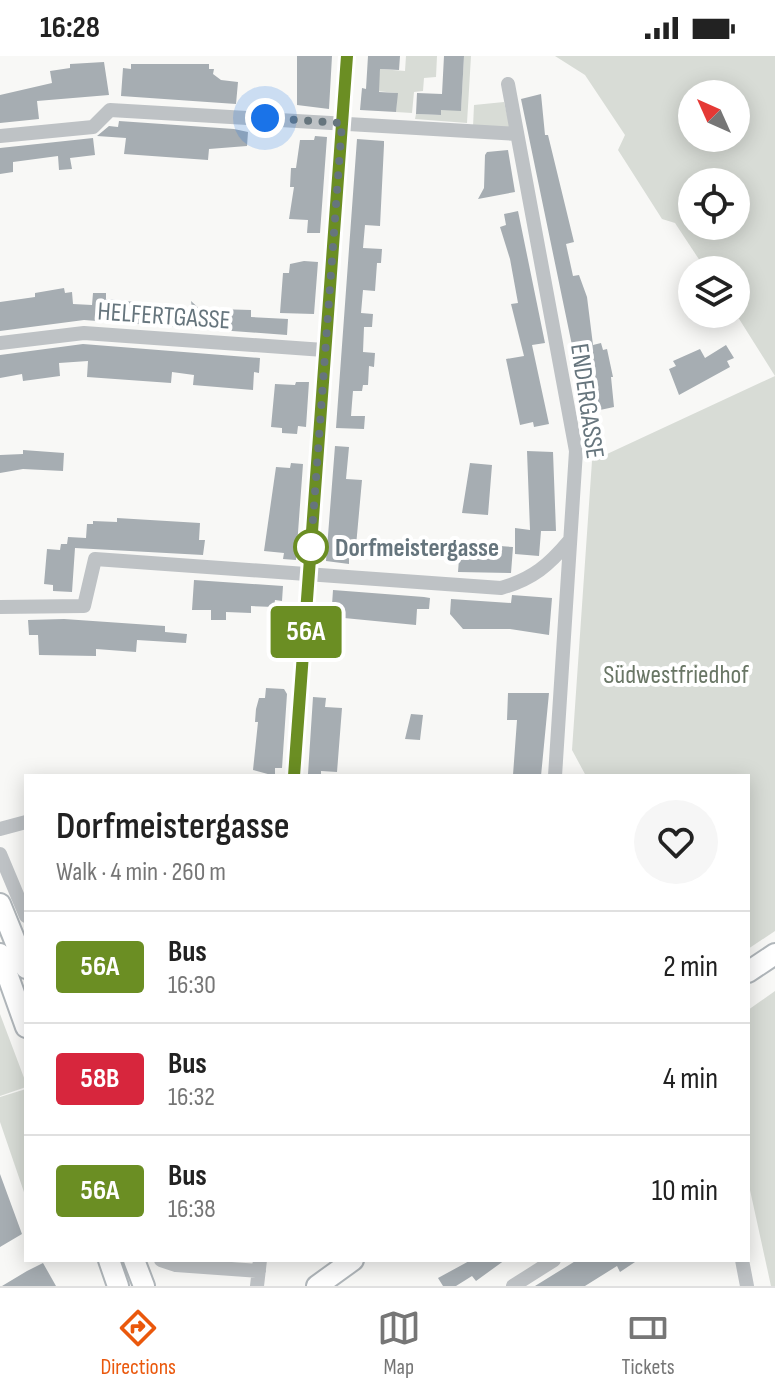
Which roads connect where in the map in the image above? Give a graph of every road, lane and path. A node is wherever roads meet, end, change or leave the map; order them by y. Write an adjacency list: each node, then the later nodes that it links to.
1 (347, 56): 3 (street)
2 (508, 84): 4 (street, ENDERGASSE)
3 (342, 123): 4 (street); 5 (street); 7 (street)
4 (517, 134): 8 (street, ENDERGASSE)
5 (0, 136)
6 (0, 343): 7 (street, HELFERTGASSE)
7 (324, 350): 9 (street)
8 (570, 540): 9 (street); 12 (street, ENDERGASSE)
9 (310, 575): 10 (street); 11 (street)
10 (0, 607)
11 (294, 774)
12 (555, 774)
13 (24, 823): 14 (street)
14 (0, 829)
15 (0, 854): 17 (street)
16 (0, 904): 20 (main road)
17 (24, 911)
18 (0, 954): 22 (main road)
19 (775, 954): 21 (main road)
20 (24, 963)
21 (750, 971)
22 (24, 1021)
23 (110, 1262): 30 (main road)
24 (135, 1262): 31 (main road)
25 (167, 1262): 29 (street)
26 (350, 1262): 32 (main road)
27 (551, 1262): 33 (street)
28 (742, 1262): 34 (street)
29 (259, 1272)
30 (118, 1286)
31 (144, 1286)
32 (317, 1286)
33 (513, 1286)
34 (747, 1286)

